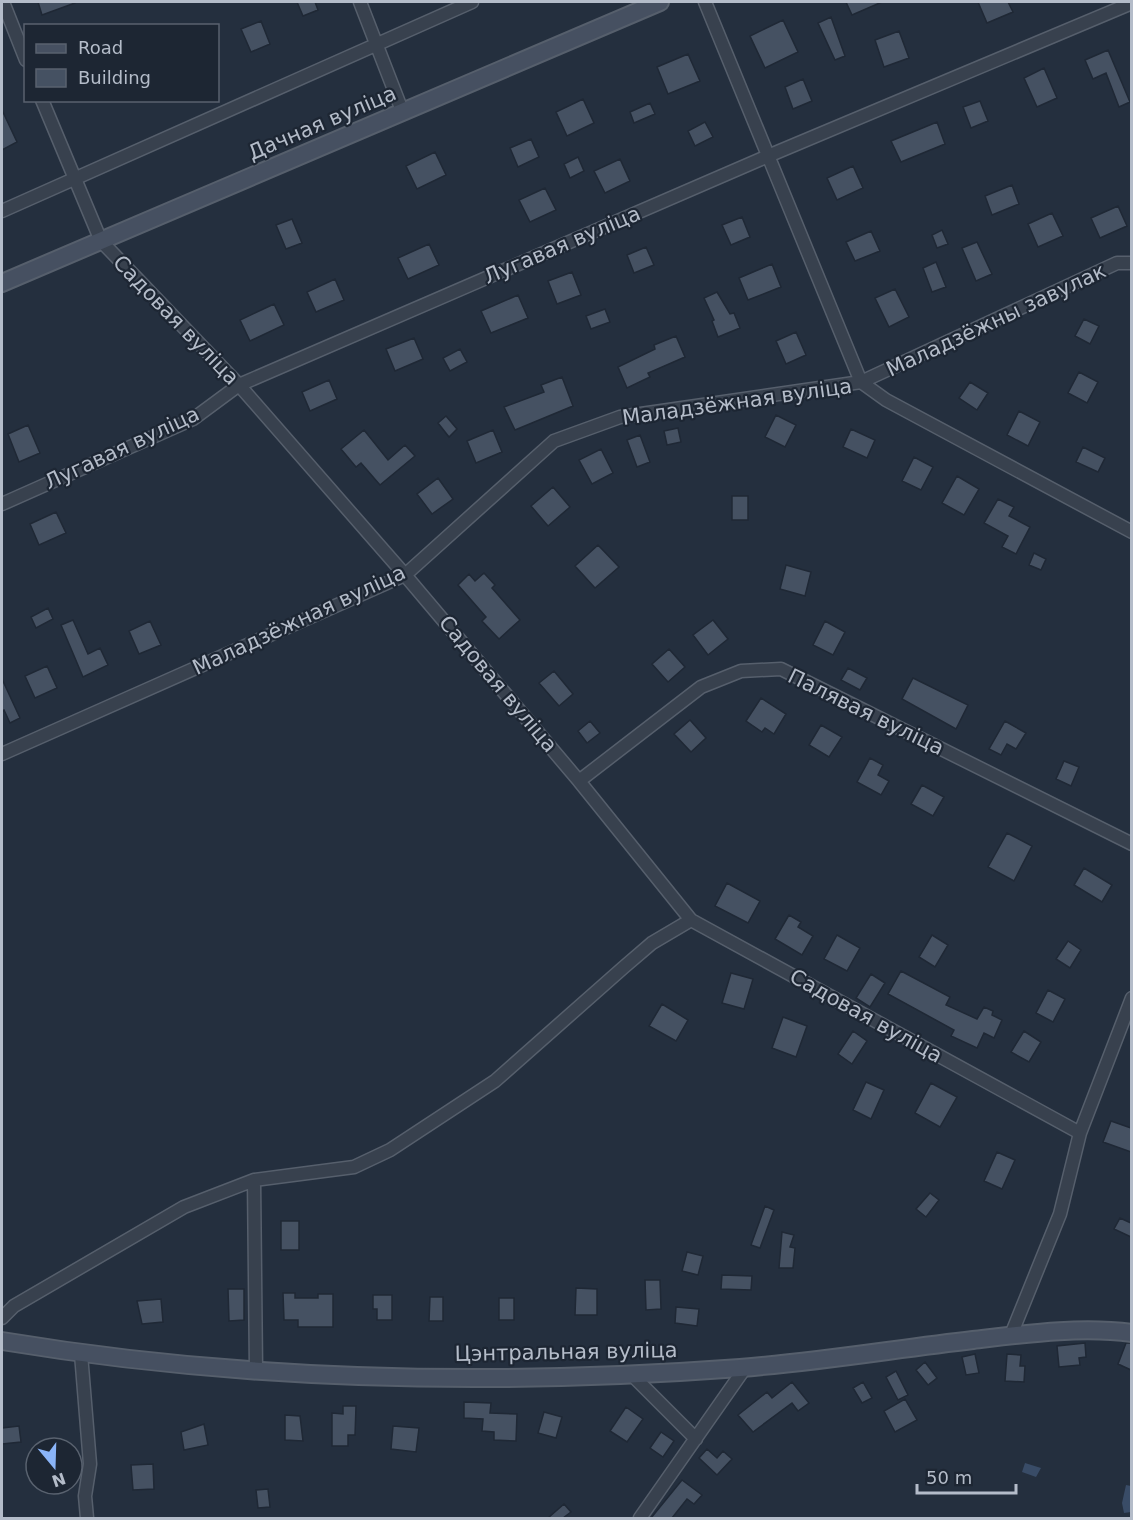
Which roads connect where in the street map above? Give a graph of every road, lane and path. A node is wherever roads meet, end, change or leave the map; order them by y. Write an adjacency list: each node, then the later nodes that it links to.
1 (3, 2): 8 (street)
2 (360, 2): 7 (street)
3 (471, 2): 7 (street)
4 (660, 2): 10 (street, Дачная вуліца)
5 (705, 2): 11 (street)
6 (1131, 3): 11 (street, Лугавая вуліца)
7 (376, 43): 10 (street); 12 (street)
8 (24, 55)
9 (43, 102): 12 (street, Садовая вуліца)
10 (403, 113): 14 (street, Дачная вуліца)
11 (768, 156): 17 (street); 18 (street, Лугавая вуліца)
12 (73, 180): 13 (street); 14 (street, Садовая вуліца)
13 (2, 211)
14 (100, 240): 16 (street, Дачная вуліца); 18 (street, Садовая вуліца)
15 (1131, 263): 17 (street, Маладзёжны завулак)
16 (2, 283)
17 (861, 382): 20 (street, Маладзёжная вуліца); 21 (street, Маладзёжная вуліца)
18 (238, 385): 19 (street, Лугавая вуліца); 21 (street, Садовая вуліца)
19 (2, 504)
20 (1131, 532)
21 (405, 575): 22 (street, Маладзёжная вуліца); 23 (street, Садовая вуліца)
22 (2, 754)
23 (579, 781): 24 (street, Палявая вуліца); 25 (street, Садовая вуліца)
24 (1131, 843)
25 (691, 920): 27 (street, Садовая вуліца); 28 (street)
26 (1131, 998): 27 (street)
27 (1080, 1133): 31 (street)
28 (254, 1180): 29 (street); 35 (street)
29 (2, 1318)
30 (1131, 1333): 31 (street, Цэнтральная вуліца)
31 (1011, 1335): 34 (street, Цэнтральная вуліца)
32 (2, 1341): 33 (street, Цэнтральная вуліца)
33 (81, 1354): 35 (street, Цэнтральная вуліца); 38 (street)
34 (745, 1368): 36 (street, Цэнтральная вуліца); 37 (street)
35 (256, 1370): 36 (street, Цэнтральная вуліца)
36 (632, 1376): 37 (street)
37 (696, 1439): 39 (street)
38 (87, 1518)
39 (640, 1518)

